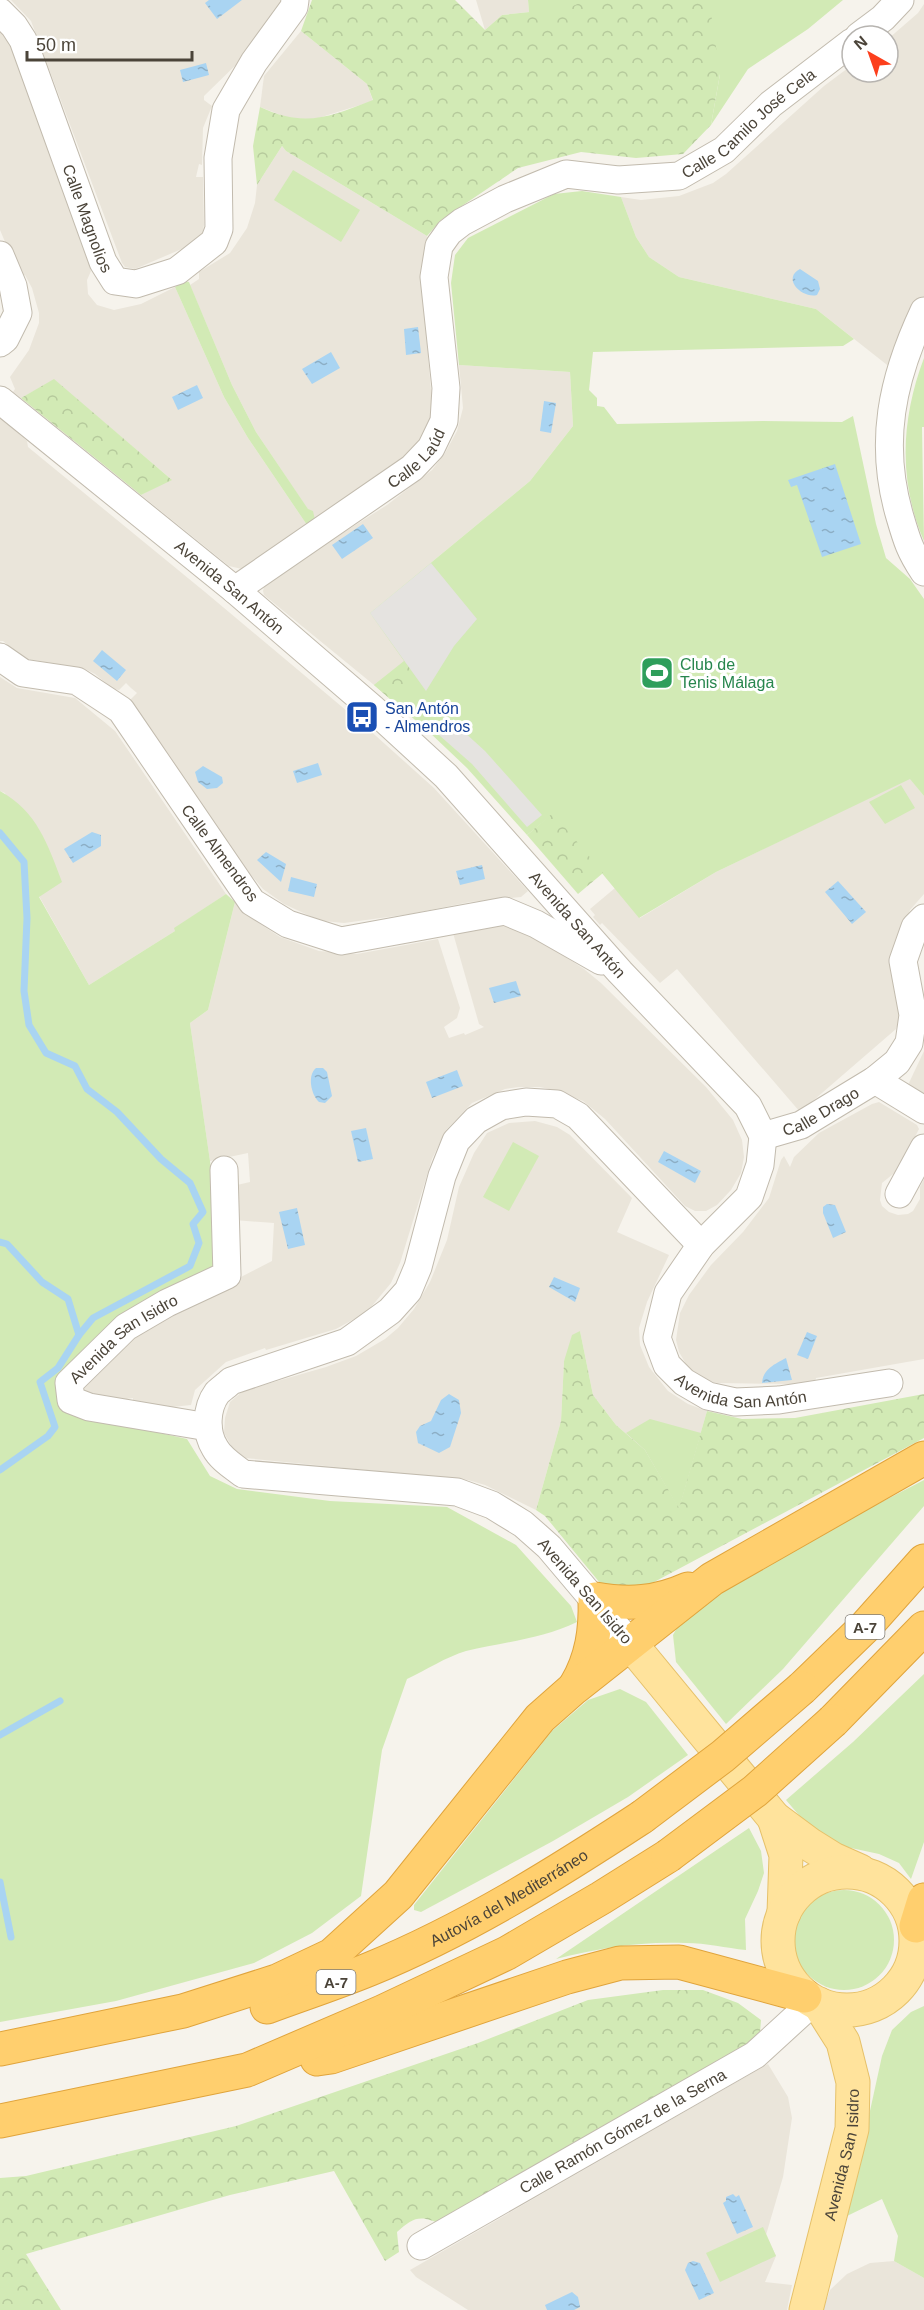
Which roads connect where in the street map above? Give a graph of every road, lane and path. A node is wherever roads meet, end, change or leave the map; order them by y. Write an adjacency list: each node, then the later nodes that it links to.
1 (296, 0): 3 (street, Calle Magnolios)
2 (900, 0): 4 (street)
3 (0, 12)
4 (875, 24)
5 (840, 51): 6 (street, Calle Camilo José Cela)
6 (439, 246): 12 (street, Calle Laúd)
7 (0, 255): 9 (street)
8 (924, 311): 11 (street)
9 (0, 343)
10 (0, 400): 12 (street, Avenida San Antón)
11 (924, 572)
12 (235, 590): 15 (street, Avenida San Antón)
13 (0, 657): 15 (street, Calle Almendros)
14 (924, 918): 16 (street, Calle Drago)
15 (620, 972): 18 (street, Avenida San Antón)
16 (875, 1080): 17 (street, Calle Drago); 18 (street, Calle Drago)
17 (924, 1110)
18 (763, 1136): 22 (street, Avenida San Antón)
19 (924, 1148): 21 (street)
20 (224, 1170): 24 (street, Avenida San Isidro)
21 (899, 1194)
22 (701, 1245): 23 (street, Avenida San Antón); 24 (street)
23 (890, 1383)
24 (208, 1427): 28 (street, Avenida San Isidro)
25 (924, 1458): 27 (highway)
26 (924, 1561): 38 (highway, Autovía del Mediterráneo / A-7, bridge)
27 (712, 1579): 28 (highway); 30 (highway)
28 (595, 1599): 30 (street, Avenida San Isidro); 31 (highway)
29 (924, 1628): 39 (highway, A-7, bridge)
30 (630, 1643): 31 (highway); 32 (main road, Avenida San Isidro)
31 (574, 1688): 37 (highway)
32 (774, 1818): 33 (main road, Avenida San Isidro); 34 (main road, Avenida San Isidro)
33 (868, 1874): 34 (main road); 35 (main road)
34 (784, 1913): 36 (main road)
35 (919, 1941): 36 (main road)
36 (812, 2001): 39 (highway); 41 (street, Calle Ramón Gómez de la Serna); 42 (main road, Avenida San Isidro)
37 (0, 2049)
38 (0, 2067)
39 (247, 2070): 40 (highway, A-7)
40 (0, 2121)
41 (421, 2246)
42 (806, 2310)

